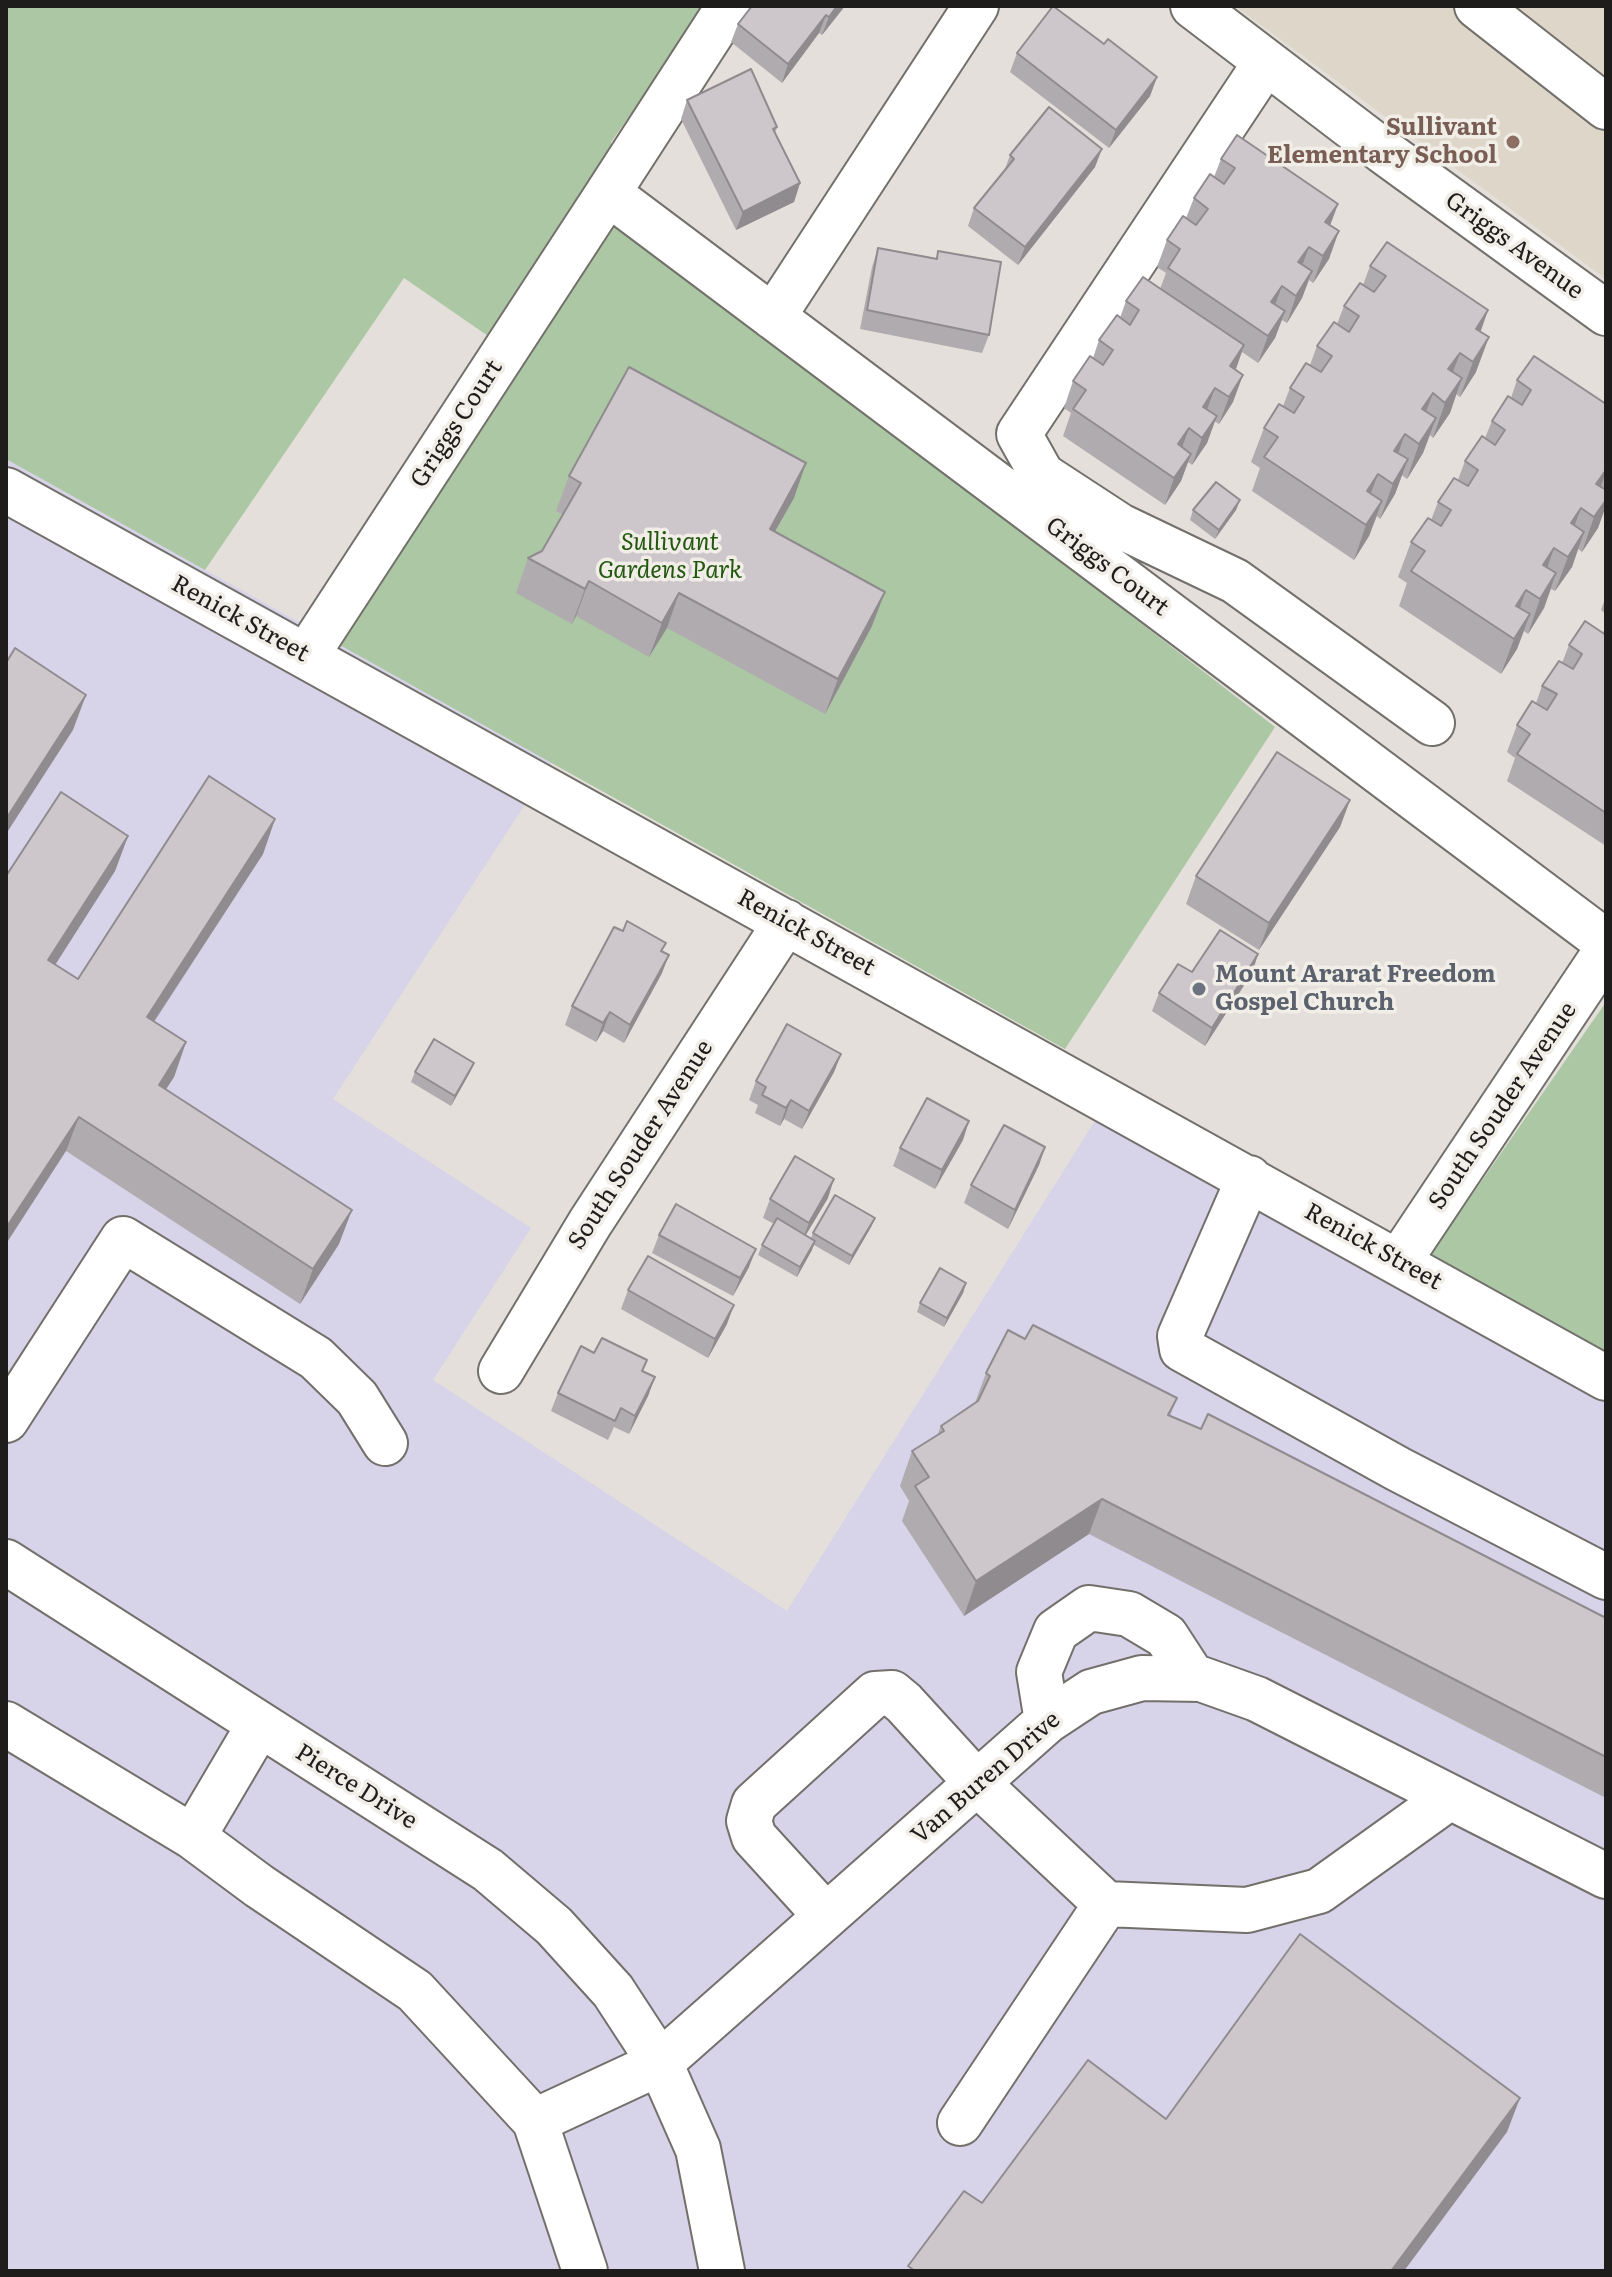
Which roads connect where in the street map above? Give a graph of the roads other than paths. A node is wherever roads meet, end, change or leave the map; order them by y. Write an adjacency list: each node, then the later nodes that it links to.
1 (729, 6): 7 (street, Griggs Court)
2 (976, 6): 9 (street)
3 (1193, 6): 5 (street, Griggs Avenue)
4 (1477, 6): 6 (street)
5 (1266, 62): 8 (street, Griggs Avenue); 12 (street)
6 (1606, 107)
7 (608, 193): 9 (street, Griggs Court); 11 (street, Griggs Court)
8 (1606, 313)
9 (773, 317): 14 (street, Griggs Court)
10 (6, 490): 11 (street, Renick Street)
11 (306, 656): 13 (street, Renick Street)
12 (1432, 723)
13 (786, 922): 16 (street, Renick Street); 18 (street, South Souder Avenue)
14 (1606, 942)
15 (1606, 951): 17 (street, South Souder Avenue)
16 (1249, 1178): 17 (street, Renick Street); 23 (street)
17 (1399, 1261): 19 (street, Renick Street)
18 (501, 1371)
19 (1606, 1378)
20 (12, 1396): 21 (street)
21 (385, 1443)
22 (6, 1562): 27 (street, Pierce Drive)
23 (1606, 1577)
24 (1194, 1679): 25 (street, Van Buren Drive); 25 (street); 29 (street, Van Buren Drive)
25 (1047, 1721): 28 (street, Van Buren Drive)
26 (6, 1724): 30 (street)
27 (259, 1725): 30 (street); 34 (street, Pierce Drive)
28 (978, 1784): 32 (street); 33 (street, Van Buren Drive); 33 (street)
29 (1450, 1797): 31 (street, Van Buren Drive); 32 (street)
30 (193, 1837): 35 (street)
31 (1606, 1876)
32 (1106, 1904): 36 (street)
33 (826, 1916): 34 (street, Van Buren Drive)
34 (660, 2063): 35 (street, Van Buren Drive); 38 (street)
35 (535, 2121): 37 (street)
36 (960, 2123)
37 (585, 2271)
38 (722, 2271)

